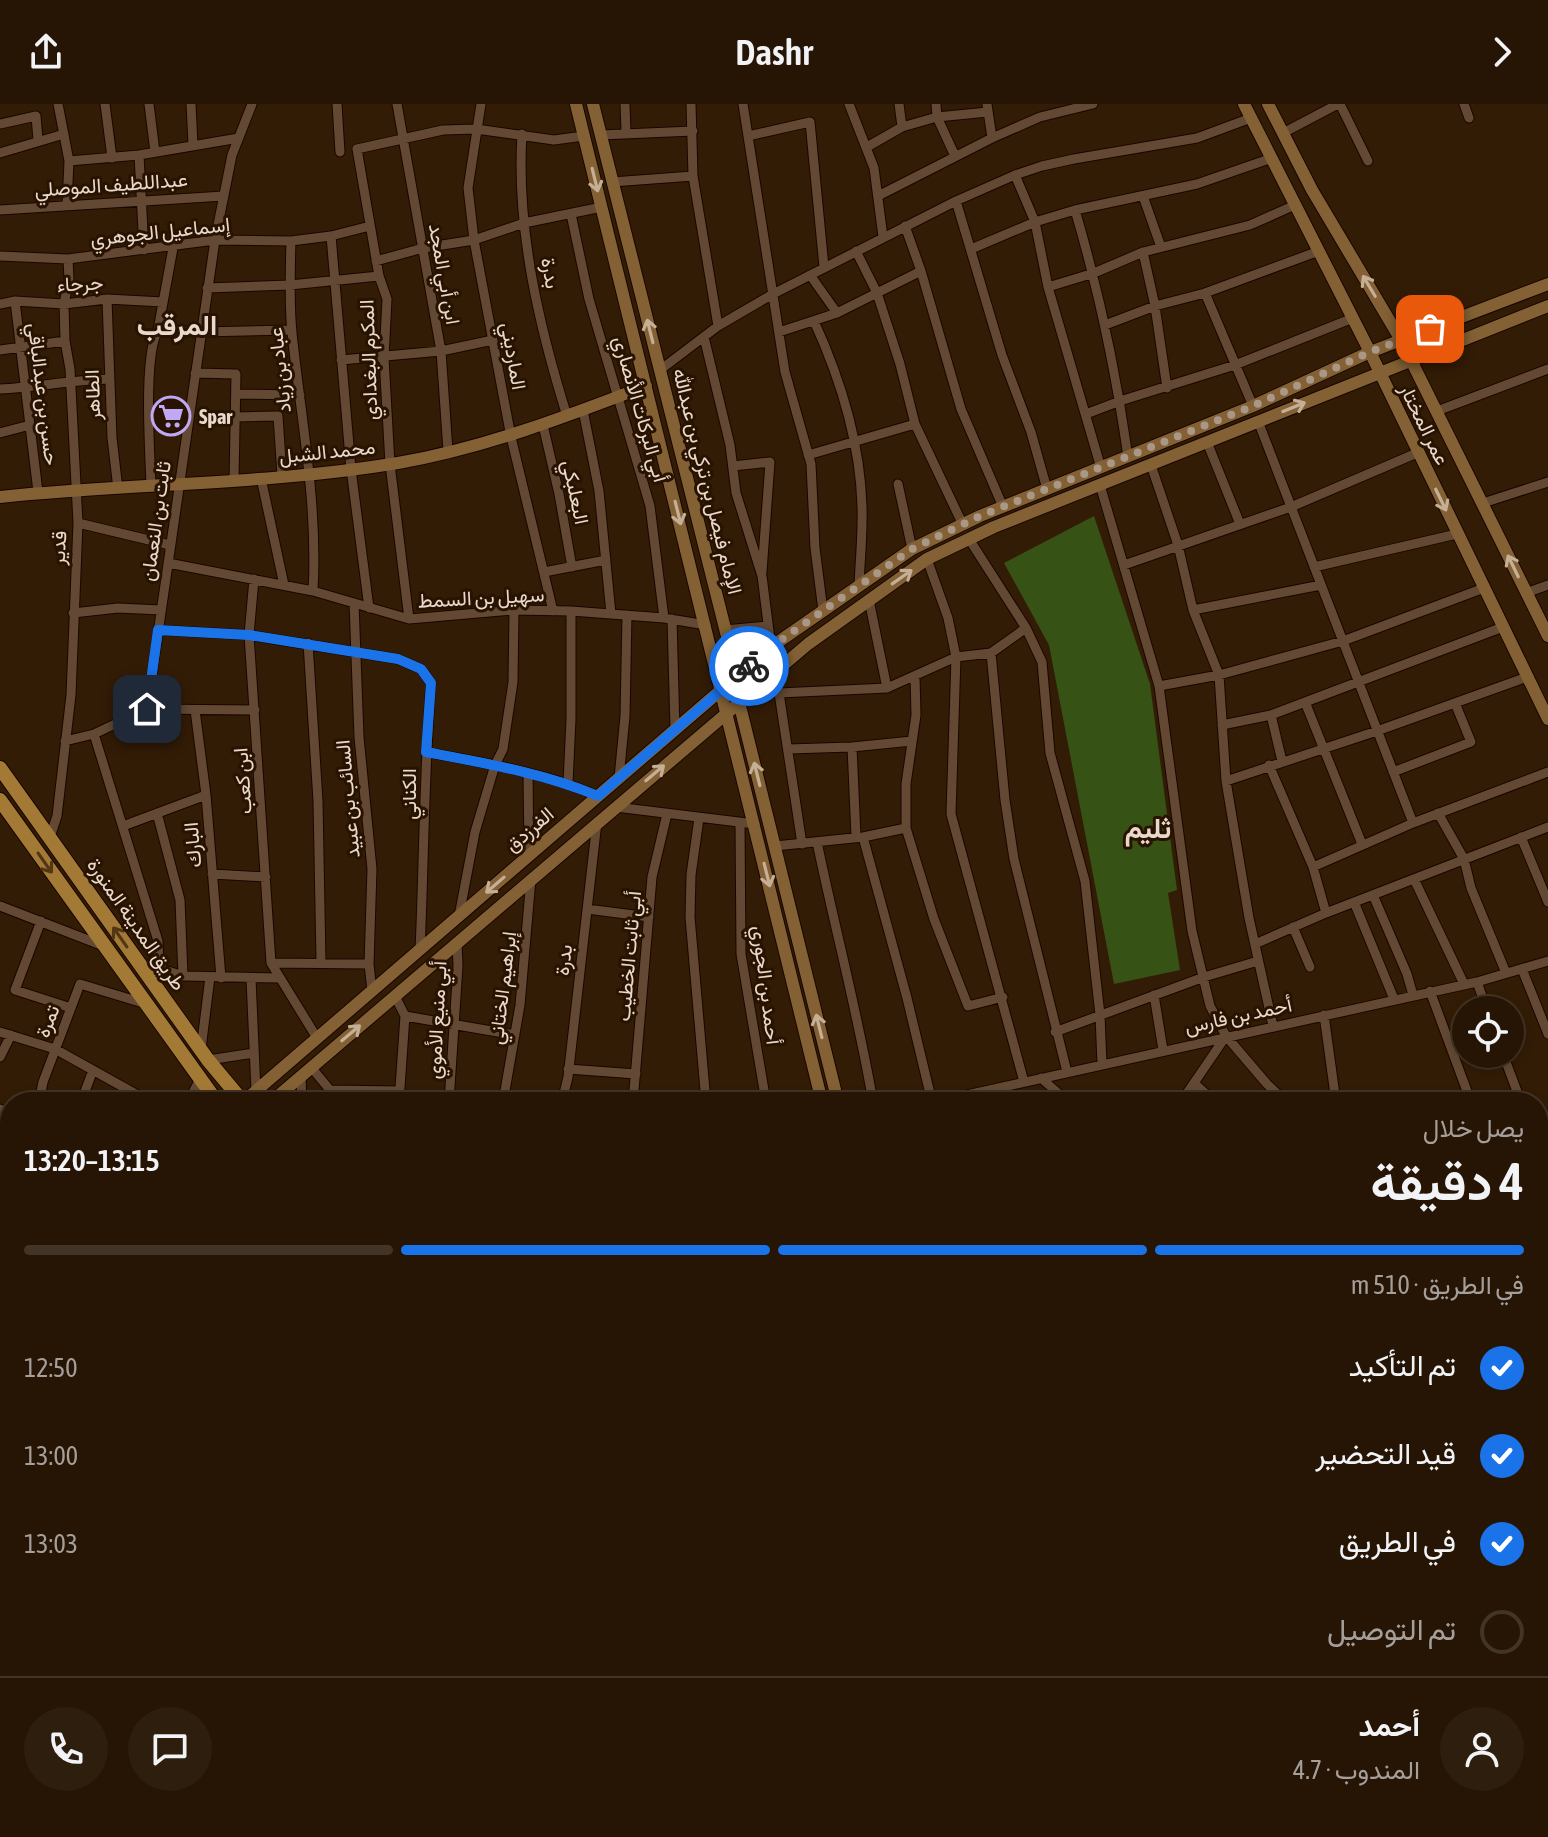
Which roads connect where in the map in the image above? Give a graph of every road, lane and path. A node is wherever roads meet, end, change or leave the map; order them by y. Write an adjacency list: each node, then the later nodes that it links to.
1 (58, 104): 34 (street)
2 (105, 104): 50 (street)
3 (149, 104): 45 (street)
4 (191, 104): 43 (street)
5 (255, 104): 39 (street, ثابت بن النعمان)
6 (337, 104): 46 (street)
7 (397, 104): 40 (street, ابن أبي المجد)
8 (481, 104): 30 (street, المارديني)
9 (576, 104): 37 (main road, الإمام فيصل بن تركي بن عبدالله)
10 (593, 104): 36 (main road, الإمام فيصل بن تركي بن عبدالله)
11 (625, 104): 32 (street)
12 (691, 104): 31 (street)
13 (743, 104): 38 (street)
14 (849, 104): 44 (street)
15 (899, 104): 29 (street)
16 (936, 104): 24 (street)
17 (1036, 104): 25 (street)
18 (1093, 104): 25 (street)
19 (1244, 104): 26 (main road, عمر المختار)
20 (1268, 104): 33 (main road, عمر المختار)
21 (1339, 104): 33 (street); 53 (street)
22 (1464, 104): 27 (street)
23 (987, 108): 24 (street); 41 (street)
24 (937, 117): 29 (street); 49 (street)
25 (1040, 117): 41 (street)
26 (1251, 118): 51 (main road, عمر المختار); 54 (street)
27 (1469, 118)
28 (0, 124): 42 (street)
29 (902, 127): 44 (street)
30 (476, 129): 35 (street); 40 (street); 75 (street, المارديني)
31 (693, 131): 32 (street); 55 (street)
32 (626, 132): 36 (street)
33 (1283, 133): 119 (main road, عمر المختار, one-way to 33)
34 (64, 134): 42 (street); 52 (street)
35 (522, 134): 37 (street); 69 (street, بدرة)
36 (600, 135): 56 (main road, الإمام فيصل بن تركي بن عبدالله)
37 (584, 136): 64 (main road, الإمام فيصل بن تركي بن عبدالله, one-way to 64)
38 (748, 136): 88 (street); 100 (street)
39 (239, 138): 43 (street); 57 (street, ثابت بن النعمان)
40 (403, 138): 70 (street, المكرم البغدادي); 79 (street, ابن أبي المجد)
41 (992, 138): 49 (street)
42 (38, 140): 47 (street)
43 (193, 145): 45 (street)
44 (867, 147): 58 (street)
45 (155, 152): 48 (street)
46 (340, 152)
47 (0, 153)
48 (139, 155): 50 (street); 60 (street)
49 (955, 156): 58 (street)
50 (112, 158): 52 (street)
51 (1272, 158): 59 (street); 63 (main road, عمر المختار)
52 (69, 161): 62 (street)
53 (1368, 161)
54 (1015, 175): 61 (street); 68 (street)
55 (693, 176): 56 (street); 112 (street)
56 (612, 182): 130 (main road, الإمام فيصل بن تركي بن عبدالله, one-way to 56)
57 (224, 196): 60 (street, عبداللطيف الموصلي); 74 (street, ثابت بن النعمان)
58 (878, 196): 73 (street)
59 (1143, 196): 66 (street); 77 (street)
60 (143, 200): 62 (street, عبداللطيف الموصلي); 81 (street)
61 (956, 201): 71 (street); 80 (street)
62 (67, 205): 65 (street, عبداللطيف الموصلي)
63 (1295, 205): 77 (street); 83 (main road, عمر المختار)
64 (602, 207): 67 (street); 135 (main road, الإمام فيصل بن تركي بن عبدالله)
65 (0, 210)
66 (1075, 210): 68 (street); 90 (street)
67 (571, 214): 69 (street); 141 (street, أبي البركات الأنصاري)
68 (1035, 222): 80 (street); 96 (street)
69 (524, 223): 75 (street); 147 (street, بدرة)
70 (370, 226): 72 (street, إسماعيل الجوهري); 87 (street, المكرم البغدادي)
71 (905, 226): 73 (street); 89 (street)
72 (331, 236): 76 (street, إسماعيل الجوهري); 93 (street)
73 (883, 237): 82 (street)
74 (215, 240): 76 (street, إسماعيل الجوهري); 78 (street, إسماعيل الجوهري); 97 (street, ثابت بن النعمان)
75 (474, 240): 79 (street); 118 (street, المارديني)
76 (291, 241): 95 (street, عباد بن زياد)
77 (1161, 247): 84 (street)
78 (173, 248): 81 (street, إسماعيل الجوهري); 103 (street)
79 (423, 248): 87 (street); 123 (street, ابن أبي المجد)
80 (971, 249): 176 (street)
81 (144, 250): 86 (street, إسماعيل الجوهري)
82 (856, 251): 88 (street); 98 (street)
83 (1319, 251): 99 (street); 109 (main road, عمر المختار)
84 (1143, 252): 90 (street); 106 (street)
85 (0, 256): 86 (street, إسماعيل الجوهري)
86 (68, 259): 105 (street, قدير)
87 (376, 261): 92 (street, المكرم البغدادي)
88 (824, 267): 91 (street)
89 (921, 271): 98 (street); 181 (street)
90 (1094, 273): 96 (street); 111 (street)
91 (810, 275): 100 (street); 108 (street)
92 (379, 276): 93 (street); 125 (street, المكرم البغدادي)
93 (335, 280): 95 (street); 126 (street)
94 (1548, 284): 119 (main road, الفرزدق)
95 (290, 285): 97 (street); 114 (street, عباد بن زياد)
96 (1048, 287): 146 (street)
97 (207, 288): 115 (street, ثابت بن النعمان)
98 (877, 293): 108 (street); 150 (street)
99 (1205, 293): 106 (street); 128 (street)
100 (773, 294): 112 (street); 116 (street)
101 (107, 299): 103 (street, جرجاء); 105 (street, جرجاء); 133 (street, الطاهر)
102 (15, 301): 104 (street, جرجاء); 105 (street, جرجاء); 121 (street, حسن بن عبدالباقي)
103 (163, 302): 113 (street)
104 (0, 304)
105 (64, 304): 120 (street, قدير)
106 (1155, 306): 111 (street); 137 (street)
107 (1548, 306): 127 (main road, الفرزدق)
108 (837, 313): 110 (street)
109 (1353, 318): 124 (main road, عمر المختار); 128 (street)
110 (814, 321): 116 (street); 156 (street)
111 (1105, 325): 142 (street)
112 (718, 326): 117 (street)
113 (158, 330): 115 (street); 174 (street)
114 (292, 330): 115 (street); 140 (street, عباد بن زياد)
115 (201, 332): 131 (street, ثابت بن النعمان)
116 (779, 332): 159 (street)
117 (704, 337): 130 (street); 163 (street)
118 (493, 340): 123 (street); 154 (street, المارديني)
119 (1401, 340): 124 (main road, الفرزدق); 127 (main road, عمر المختار)
120 (65, 341): 121 (street); 134 (street, قدير)
121 (20, 346): 122 (street); 136 (street, حسن بن عبدالباقي)
122 (0, 350)
123 (441, 351): 125 (street); 157 (street, ابن أبي المجد)
124 (1370, 352): 132 (main road, عمر المختار); 143 (main road, الفرزدق)
125 (384, 358): 126 (street); 161 (street, المكرم البغدادي)
126 (341, 360): 165 (street)
127 (1411, 361): 132 (main road, الفرزدق); 145 (main road, عمر المختار)
128 (1235, 365): 137 (street); 143 (street)
129 (1548, 369): 145 (street)
130 (660, 370): 226 (main road, الإمام فيصل بن تركي بن عبدالله)
131 (195, 373): 139 (street); 173 (street, ثابت بن النعمان)
132 (1379, 373): 149 (main road, الفرزدق, one-way to 132); 158 (main road, عمر المختار)
133 (110, 379): 134 (street); 175 (street, الطاهر)
134 (70, 380): 136 (street); 178 (street, قدير)
135 (646, 386): 141 (main road, محمد الشبل); 221 (main road, الإمام فيصل بن تركي بن عبدالله, one-way to 221)
136 (25, 388): 138 (street); 151 (street, حسن بن عبدالباقي)
137 (1167, 388): 142 (street)
138 (0, 389)
139 (236, 394): 140 (street); 148 (street)
140 (300, 395): 166 (street, عباد بن زياد)
141 (620, 396): 144 (main road, محمد الشبل); 219 (street, أبي البركات الأنصاري)
142 (1120, 401): 146 (street); 160 (street)
143 (1253, 406): 160 (main road, الفرزدق)
144 (583, 410): 147 (main road, محمد الشبل); 192 (street)
145 (1437, 411): 180 (main road, عمر المختار)
146 (1086, 414): 164 (street)
147 (567, 416): 152 (main road, محمد الشبل)
148 (235, 417): 167 (street); 169 (street)
149 (1258, 421): 155 (main road, الفرزدق); 182 (street)
150 (915, 424): 156 (street); 185 (street)
151 (30, 425): 153 (street); 177 (street, حسن بن عبدالباقي)
152 (543, 425): 154 (main road, محمد الشبل); 195 (street, البعلبكي)
153 (0, 433)
154 (511, 437): 157 (main road, محمد الشبل); 197 (street, المارديني)
155 (1207, 442): 162 (main road, الفرزدق); 184 (street)
156 (854, 443): 159 (street); 203 (street)
157 (448, 451): 161 (main road, محمد الشبل)
158 (1417, 453): 182 (street); 186 (main road, عمر المختار, one-way to 186)
159 (808, 455): 215 (street)
160 (1128, 457): 164 (main road, الفرزدق)
161 (390, 464): 165 (main road, محمد الشبل); 220 (street, المكرم البغدادي)
162 (1151, 465): 172 (main road, الفرزدق); 189 (street)
163 (733, 466): 198 (street); 198 (street)
164 (1101, 468): 176 (main road, الفرزدق)
165 (351, 469): 166 (main road, محمد الشبل); 209 (street)
166 (309, 474): 167 (main road, محمد الشبل); 205 (street, عباد بن زياد)
167 (282, 476): 168 (main road, محمد الشبل)
168 (261, 478): 169 (main road, محمد الشبل); 200 (street)
169 (234, 481): 173 (main road, محمد الشبل)
170 (1548, 482): 180 (street)
171 (898, 484): 190 (street)
172 (1100, 485): 187 (main road, الفرزدق); 194 (street)
173 (179, 486): 174 (main road, محمد الشبل); 188 (street, ثابت بن النعمان)
174 (151, 487): 175 (main road, محمد الشبل)
175 (118, 489): 178 (main road, محمد الشبل)
176 (1047, 489): 181 (main road, الفرزدق)
177 (38, 492): 178 (main road, محمد الشبل); 179 (main road, محمد الشبل)
178 (75, 492): 183 (street, قدير)
179 (0, 495)
180 (1483, 503): 206 (main road, عمر المختار, one-way to 180)
181 (1003, 507): 185 (main road, الفرزدق)
182 (1291, 507): 184 (street); 196 (street)
183 (78, 523): 188 (street); 216 (street, قدير)
184 (1240, 524): 189 (street)
185 (963, 525): 190 (main road, الفرزدق)
186 (1457, 534): 196 (street); 204 (main road, عمر المختار)
187 (969, 539): 191 (main road, الفرزدق); 224 (street)
188 (170, 545): 193 (street, ثابت بن النعمان)
189 (1178, 545): 194 (street); 212 (street)
190 (912, 549): 203 (main road, الفرزدق)
191 (927, 559): 207 (main road, الفرزدق, one-way to 191); 234 (street)
192 (606, 560): 195 (street); 217 (street)
193 (168, 563): 199 (street, سهيل بن السمط); 210 (street, ثابت بن النعمان)
194 (1124, 565): 240 (street)
195 (572, 567): 197 (street)
196 (1314, 567): 201 (street)
197 (544, 572): 213 (street, المارديني)
198 (762, 576): 222 (street)
199 (254, 579): 200 (street, سهيل بن السمط); 227 (street, ابن كعب)
200 (284, 585): 205 (street, سهيل بن السمط)
201 (1321, 585): 212 (street); 229 (street)
202 (1548, 585): 206 (street)
203 (859, 586): 215 (main road, الفرزدق)
204 (1484, 588): 223 (main road, عمر المختار); 229 (street)
205 (313, 591): 208 (street, سهيل بن السمط)
206 (1526, 593): 228 (main road, عمر المختار)
207 (869, 600): 241 (street); 243 (main road, الفرزدق)
208 (354, 603): 209 (street, سهيل بن السمط); 233 (street, السائب بن عبيد)
209 (369, 608): 220 (street, سهيل بن السمط)
210 (161, 610): 216 (street); 225 (street, ثابت بن النعمان)
211 (514, 610): 213 (street, سهيل بن السمط); 220 (street, سهيل بن السمط); 263 (street)
212 (1193, 610): 235 (street)
213 (553, 611): 214 (street, سهيل بن السمط)
214 (571, 611): 217 (street, سهيل بن السمط); 271 (street)
215 (823, 611): 231 (main road, الفرزدق)
216 (73, 613): 256 (street, قدير)
217 (611, 614): 218 (street, سهيل بن السمط)
218 (627, 615): 219 (street, سهيل بن السمط); 269 (street)
219 (668, 618): 221 (street, سهيل بن السمط); 253 (street, أبي البركات الأنصاري)
220 (409, 619)
221 (706, 625): 242 (main road, الإمام فيصل بن تركي بن عبدالله)
222 (767, 626): 226 (street); 231 (street)
223 (1503, 627): 238 (main road, عمر المختار); 239 (street)
224 (1026, 628): 232 (street); 341 (street)
225 (158, 630): 227 (street, الكناني); 246 (street, ثابت بن النعمان)
226 (725, 630): 236 (main road, الإمام فيصل بن تركي بن عبدالله)
227 (249, 635): 230 (street, الكناني); 248 (street, ابن كعب)
228 (1548, 636)
229 (1343, 641): 235 (street); 239 (street)
230 (308, 643): 233 (street, الكناني); 317 (street)
231 (771, 647): 236 (main road, الفرزدق)
232 (991, 653): 234 (street); 347 (street)
233 (356, 654): 261 (street, الكناني); 319 (street, السائب بن عبيد)
234 (956, 657): 237 (street); 337 (street)
235 (1219, 675): 240 (street); 252 (street)
236 (737, 676): 242 (main road, الفرزدق); 243 (main road, الإمام فيصل بن تركي بن عبدالله)
237 (915, 676): 241 (street); 257 (street)
238 (1527, 677): 245 (street); 251 (main road, عمر المختار)
239 (1358, 681): 244 (street); 254 (street)
240 (1159, 686): 326 (street)
241 (887, 688): 260 (street)
242 (722, 689): 249 (main road, الإمام فيصل بن تركي بن عبدالله); 253 (main road, الفرزدق)
243 (739, 702): 249 (main road, الفرزدق); 293 (main road, الإمام فيصل بن تركي بن عبدالله, one-way to 243)
244 (1305, 702): 250 (street); 259 (street)
245 (1455, 703): 254 (street); 266 (street)
246 (147, 709): 247 (street); 255 (street)
247 (195, 710): 248 (street); 272 (street, البارك)
248 (255, 710): 298 (street, ابن كعب)
249 (727, 712): 275 (main road, الفرزدق, one-way to 249); 283 (main road, الإمام فيصل بن تركي بن عبدالله)
250 (1271, 715): 252 (street); 262 (street)
251 (1548, 719)
252 (1222, 725): 270 (street)
253 (675, 730): 269 (main road, الفرزدق)
254 (1377, 731): 259 (street); 266 (street)
255 (94, 734): 256 (street); 284 (street)
256 (65, 741): 288 (street, قدير)
257 (912, 741): 258 (street); 286 (street)
258 (852, 747): 260 (street); 287 (street)
259 (1323, 748): 262 (street); 292 (street)
260 (788, 749): 291 (street)
261 (426, 752): 263 (street); 314 (street, الكناني)
262 (1282, 761): 264 (street)
263 (495, 765): 268 (street); 307 (street)
264 (1269, 765): 270 (street); 296 (street)
265 (0, 768): 288 (main road, طريق المدينة المنورة)
266 (1393, 772): 281 (street)
267 (1548, 772): 277 (street)
268 (528, 773): 271 (street); 294 (street)
269 (619, 778): 273 (main road, الفرزدق)
270 (1226, 781): 312 (street)
271 (568, 783): 273 (street)
272 (206, 795): 276 (street); 297 (street, البارك)
273 (598, 796): 294 (main road, الفرزدق)
274 (0, 800): 313 (main road, طريق المدينة المنورة, one-way to 313)
275 (616, 807): 278 (street); 280 (main road, الفرزدق)
276 (157, 813): 284 (street); 324 (street)
277 (1438, 813): 281 (street); 295 (street)
278 (667, 814): 279 (street); 308 (street, أبي ثابت الخطيب)
279 (699, 818): 282 (street); 385 (street)
280 (597, 822): 299 (main road, الفرزدق); 305 (street, بدرة)
281 (1413, 823): 292 (street)
282 (740, 824): 283 (street); 386 (street, أحمد بن الجوري)
283 (755, 824): 387 (main road, الإمام فيصل بن تركي بن عبدالله, one-way to 387)
284 (123, 826): 322 (street)
285 (1548, 827): 289 (street)
286 (906, 828): 287 (street); 337 (street)
287 (860, 836): 290 (street); 390 (street)
288 (50, 837): 322 (main road, طريق المدينة المنورة, one-way to 288)
289 (1521, 837): 295 (street); 303 (street)
290 (817, 842): 291 (street); 389 (street)
291 (802, 844): 293 (street)
292 (1362, 844): 296 (street)
293 (775, 846): 388 (main road, الإمام فيصل بن تركي بن عبدالله, one-way to 293)
294 (529, 856): 307 (main road, الفرزدق, one-way to 307)
295 (1464, 859): 300 (street); 323 (street)
296 (1313, 867): 306 (street)
297 (212, 874): 298 (street); 325 (street, البارك)
298 (266, 877): 318 (street, ابن كعب)
299 (531, 878): 311 (main road, الفرزدق); 350 (street, إبراهيم الختاني)
300 (1414, 879): 301 (street); 330 (street)
301 (1373, 895): 302 (street); 334 (street)
302 (1354, 902): 306 (street); 338 (street)
303 (1548, 902)
304 (0, 906): 309 (street)
305 (587, 909): 308 (street); 360 (street, بدرة)
306 (1326, 913): 310 (street)
307 (459, 916): 314 (main road, الفرزدق)
308 (649, 917): 364 (street, أبي ثابت الخطيب)
309 (41, 921): 313 (street); 340 (street)
310 (1293, 927): 312 (street); 320 (street)
311 (457, 941): 335 (main road, الفرزدق); 344 (street, أبي منيع الأموي)
312 (1255, 944): 315 (street)
313 (104, 946): 339 (main road, طريق المدينة المنورة)
314 (420, 950): 331 (main road, الفرزدق)
315 (1258, 961): 326 (street); 345 (street)
316 (1548, 961): 321 (street, أحمد بن فارس)
317 (321, 962): 318 (street); 319 (street)
318 (271, 963): 327 (street, ابن كعب)
319 (369, 964): 331 (street, السائب بن عبيد)
320 (1310, 967)
321 (1522, 969): 323 (street, أحمد بن فارس); 348 (street)
322 (154, 972): 324 (street); 356 (main road, طريق المدينة المنورة)
323 (1506, 973): 329 (street, أحمد بن فارس)
324 (183, 976): 325 (street)
325 (215, 977): 328 (street); 356 (street, البارك)
326 (1204, 977): 333 (street); 351 (street)
327 (278, 978): 328 (street); 352 (street, ابن كعب)
328 (251, 979): 355 (street)
329 (1477, 982): 330 (street, أحمد بن فارس); 336 (street)
330 (1464, 984): 332 (street, أحمد بن فارس)
331 (372, 991): 352 (main road, الفرزدق)
332 (1430, 991): 334 (street, أحمد بن فارس); 397 (street)
333 (1154, 995): 341 (street); 354 (street)
334 (1413, 995): 338 (street, أحمد بن فارس)
335 (395, 996): 343 (street); 362 (main road, الفرزدق, one-way to 335)
336 (1482, 996)
337 (1003, 997): 367 (street)
338 (1394, 999): 342 (street, أحمد بن فارس)
339 (143, 1003): 340 (street, تمرة); 366 (main road, طريق المدينة المنورة)
340 (71, 1008): 353 (street, تمرة)
341 (1100, 1015): 347 (street); 358 (street)
342 (1324, 1015): 345 (street, أحمد بن فارس); 396 (street)
343 (405, 1016): 344 (street); 380 (street)
344 (454, 1025): 350 (street); 381 (street, أبي منيع الأموي)
345 (1273, 1026): 351 (street, أحمد بن فارس)
346 (0, 1032): 349 (street)
347 (1055, 1032): 363 (street)
348 (1548, 1034)
349 (11, 1035): 353 (street); 357 (street)
350 (515, 1035): 382 (street, إبراهيم الختاني)
351 (1226, 1036): 354 (street, أحمد بن فارس); 368 (street); 395 (street)
352 (317, 1038): 369 (main road, الفرزدق)
353 (55, 1049): 361 (street); 370 (street, تمرة)
354 (1163, 1050): 358 (street, أحمد بن فارس)
355 (254, 1053): 356 (street); 369 (street)
356 (205, 1055): 376 (main road, طريق المدينة المنورة)
357 (0, 1057)
358 (1102, 1064): 363 (street, أحمد بن فارس)
359 (1508, 1068): 398 (street)
360 (568, 1069): 364 (street); 383 (street, بدرة)
361 (93, 1070): 371 (street); 372 (street)
362 (306, 1072): 377 (main road, الفرزدق); 378 (street); 379 (street)
363 (1067, 1072): 365 (street, أحمد بن فارس)
364 (636, 1074): 384 (street, أبي ثابت الخطيب)
365 (1041, 1078): 367 (street, أحمد بن فارس); 392 (street)
366 (200, 1079): 373 (street); 374 (main road); 375 (main road, طريق المدينة المنورة)
367 (1024, 1082): 391 (street, أحمد بن فارس)
368 (1194, 1083): 393 (street); 394 (street)
369 (256, 1091)
370 (42, 1092)
371 (85, 1092)
372 (127, 1092)
373 (193, 1092)
374 (201, 1092)
375 (210, 1092)
376 (235, 1092)
377 (283, 1092)
378 (303, 1092)
379 (350, 1092)
380 (400, 1092)
381 (450, 1092)
382 (505, 1092)
383 (564, 1092)
384 (634, 1092)
385 (705, 1092)
386 (764, 1092)
387 (820, 1092)
388 (836, 1092)
389 (871, 1092)
390 (930, 1092)
391 (992, 1092)
392 (1057, 1092)
393 (1188, 1092)
394 (1204, 1092)
395 (1275, 1092)
396 (1335, 1092)
397 (1467, 1092)
398 (1517, 1092)

